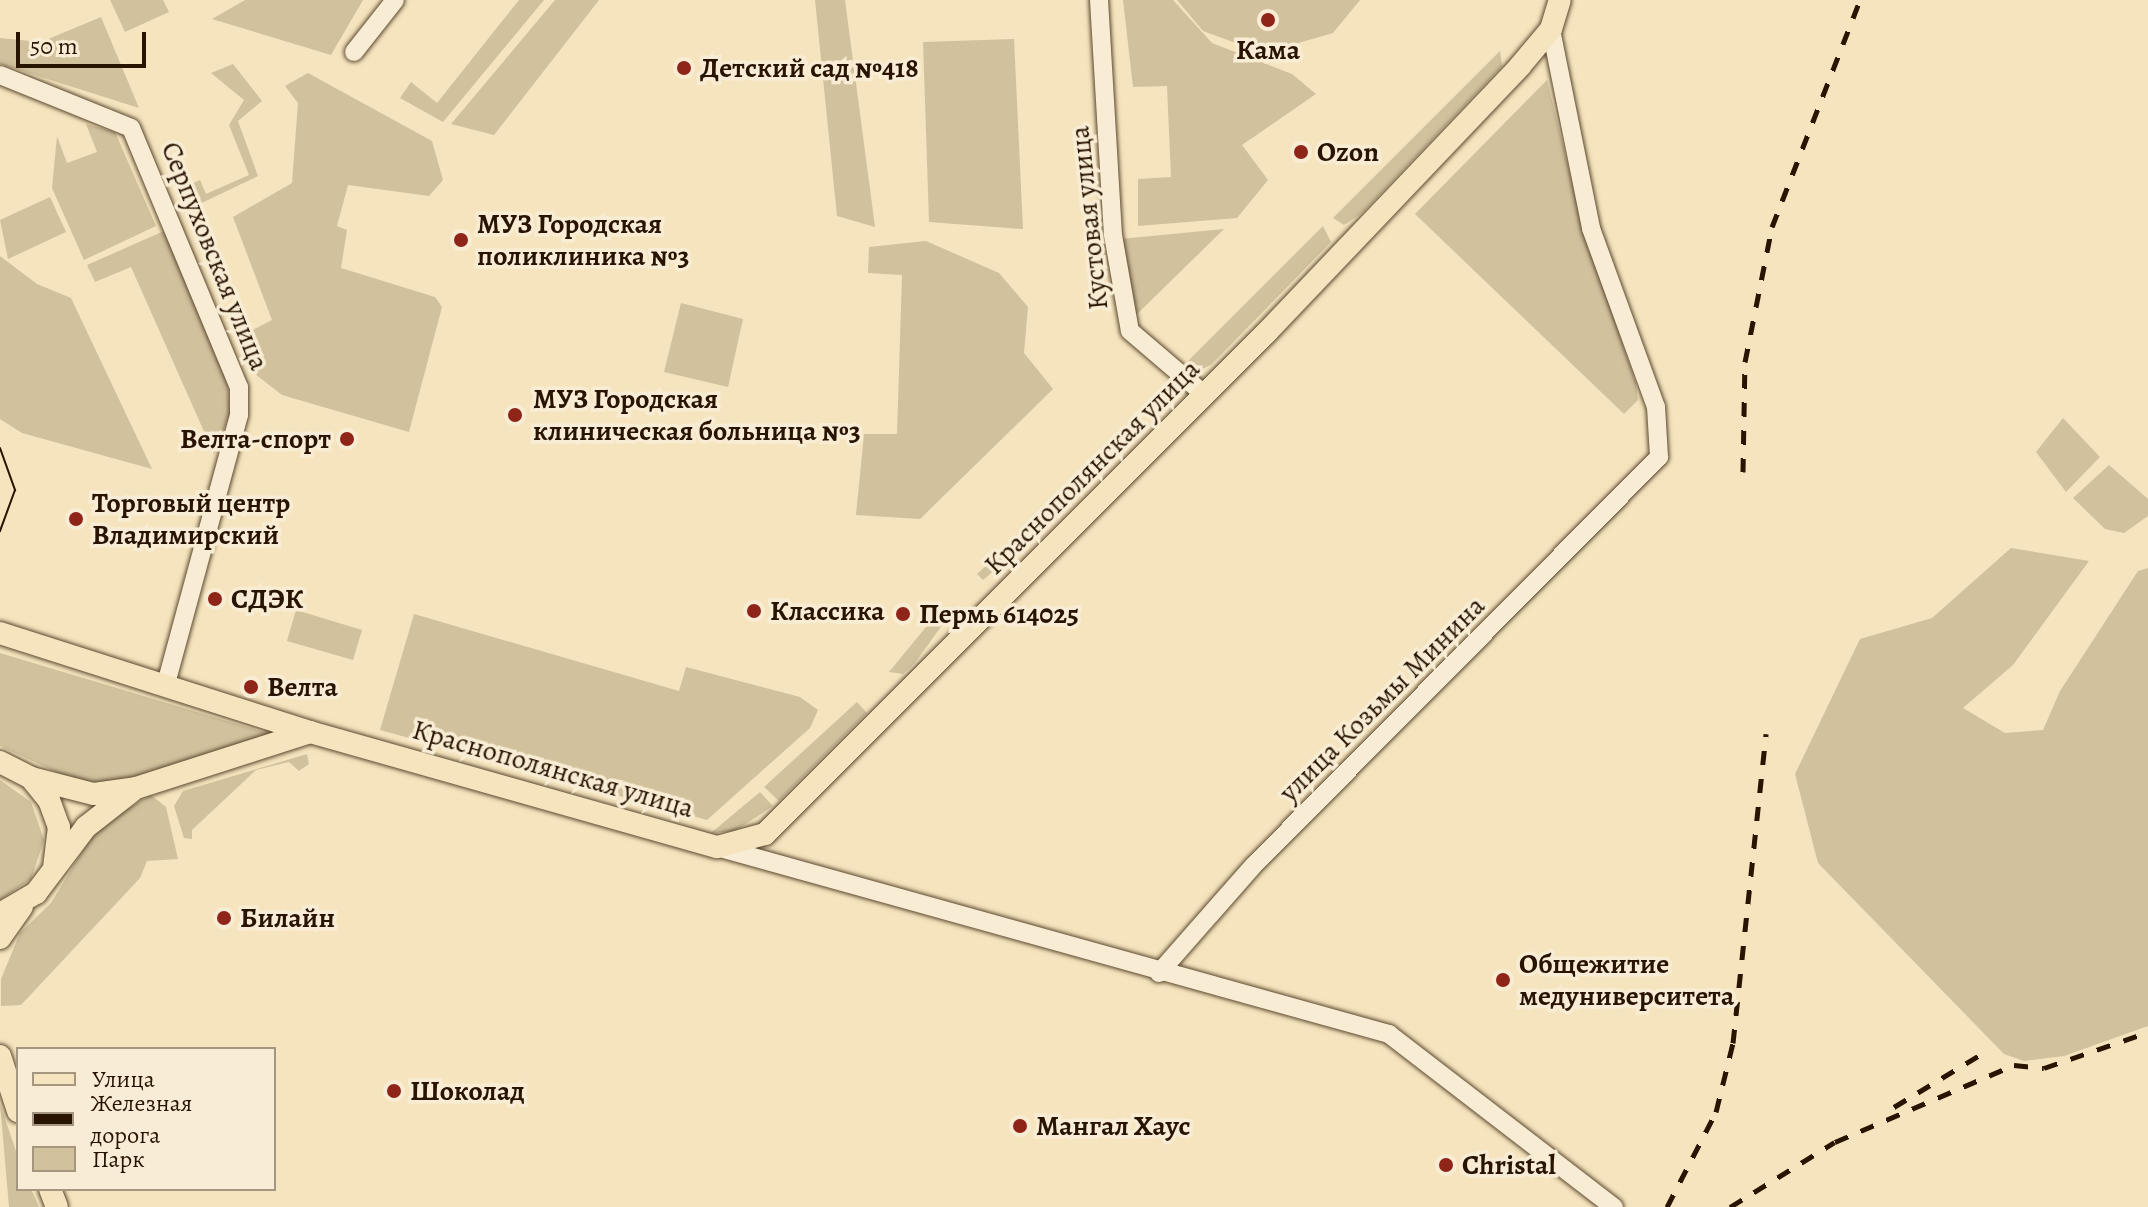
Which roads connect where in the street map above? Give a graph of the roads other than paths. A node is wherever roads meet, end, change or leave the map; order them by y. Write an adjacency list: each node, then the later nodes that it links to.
1 (395, 0): 5 (street)
2 (1099, 0): 7 (street, Кустовая улица)
3 (1560, 0): 4 (main road, Краснополянская улица)
4 (1551, 29): 7 (main road, Краснополянская улица); 21 (street, улица Козьмы Минина)
5 (354, 52)
6 (0, 75): 9 (street, Серпуховская улица)
7 (1205, 395): 14 (main road, Краснополянская улица)
8 (0, 633): 9 (main road, Краснополянская улица)
9 (166, 684): 10 (main road, Краснополянская улица)
10 (310, 732): 13 (main road); 15 (main road, Краснополянская улица)
11 (0, 762): 12 (main road)
12 (31, 778): 13 (main road); 17 (main road)
13 (136, 788): 17 (main road)
14 (765, 834): 15 (main road, Краснополянская улица); 16 (street)
15 (717, 847): 16 (street)
16 (770, 862): 21 (street)
17 (53, 870): 18 (main road)
18 (25, 902): 19 (main road); 20 (main road)
19 (0, 914)
20 (0, 938)
21 (1159, 973): 24 (street)
22 (0, 1056): 23 (main road)
23 (16, 1105)
24 (1614, 1207)

